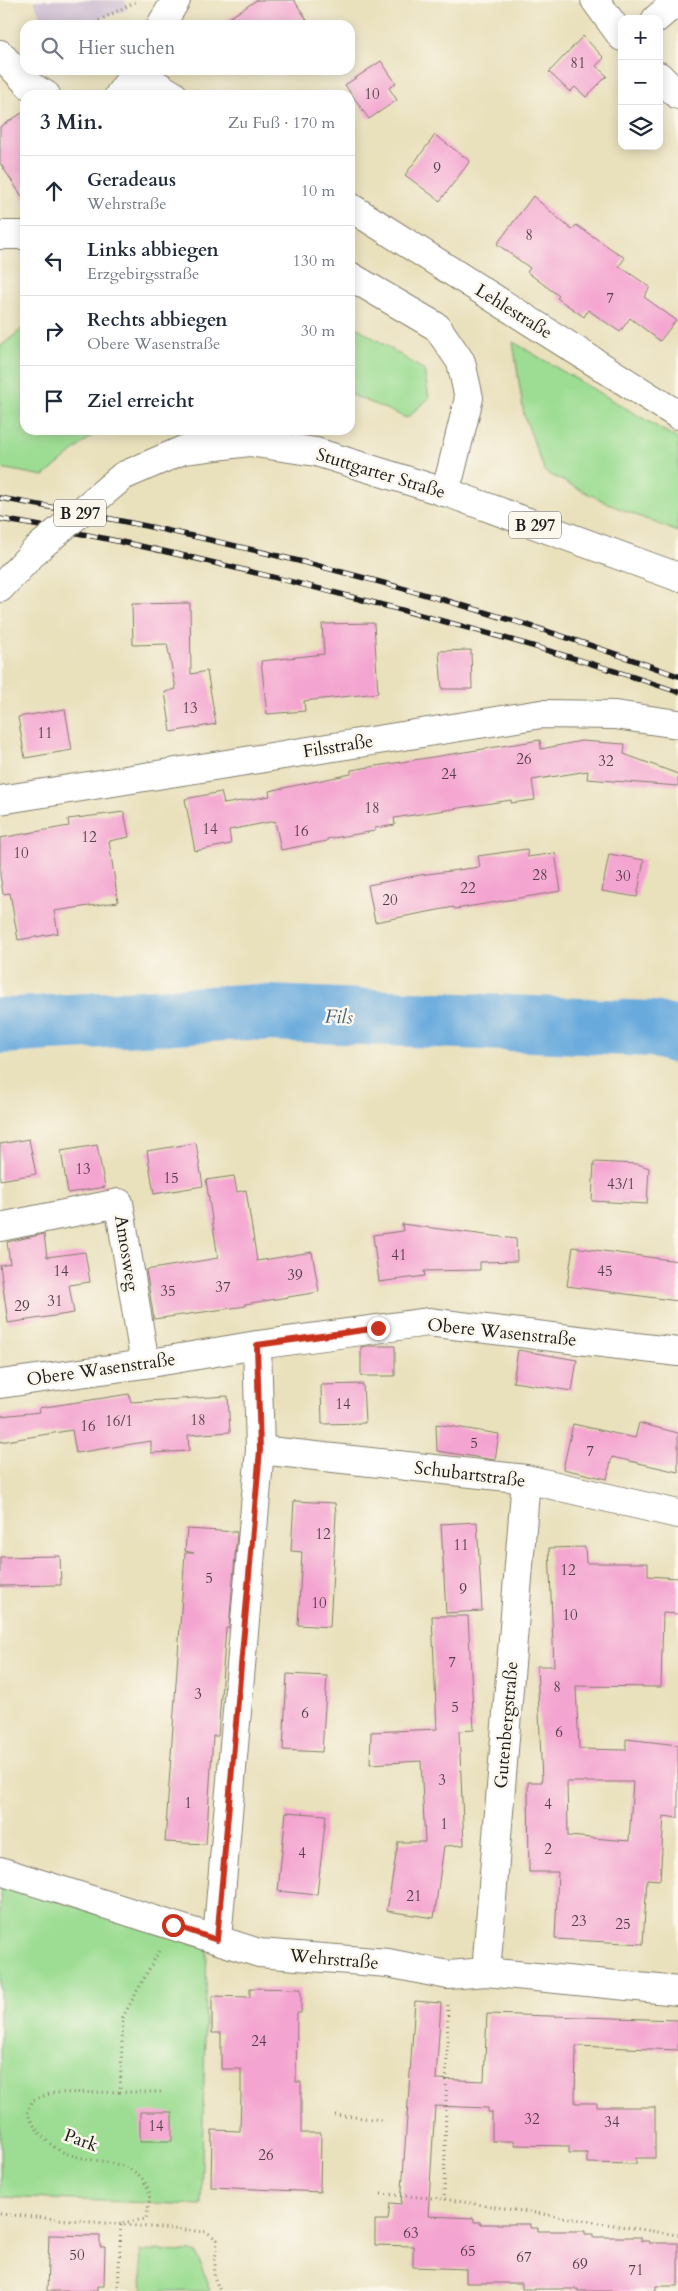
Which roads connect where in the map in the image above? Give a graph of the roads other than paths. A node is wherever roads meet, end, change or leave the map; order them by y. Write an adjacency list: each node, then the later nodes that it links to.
1 (151, 0): 6 (street)
2 (176, 0): 7 (street)
3 (595, 0): 8 (street)
4 (678, 0): 5 (street)
5 (661, 15)
6 (158, 20)
7 (163, 20)
8 (618, 32)
9 (0, 54): 13 (street)
10 (133, 75): 14 (street)
11 (142, 75): 15 (street)
12 (663, 80): 16 (street)
13 (37, 90)
14 (123, 90)
15 (165, 90)
16 (678, 95)
17 (355, 210): 21 (street, Lehlestraße)
18 (0, 235): 19 (street)
19 (20, 236)
20 (355, 279): 22 (street)
21 (678, 415)
22 (449, 488): 23 (street, Stuttgarter Straße / B 297); 24 (street, Stuttgarter Straße / B 297, bridge)
23 (678, 577)
24 (0, 588)
25 (678, 724): 26 (street, Filsstraße)
26 (0, 800)
27 (0, 1227): 30 (street, Amosweg)
28 (257, 1345): 29 (street, Obere Wasenstraße); 30 (street, Obere Wasenstraße); 32 (street)
29 (678, 1352)
30 (144, 1364): 31 (street, Obere Wasenstraße)
31 (0, 1384)
32 (260, 1450): 33 (street, Schubartstraße); 36 (street)
33 (526, 1479): 34 (street, Schubartstraße); 37 (street, Gutenbergstraße)
34 (678, 1514)
35 (0, 1870): 36 (street, Wehrstraße)
36 (217, 1940): 37 (street, Wehrstraße)
37 (486, 1972): 38 (street, Wehrstraße)
38 (678, 1992)

